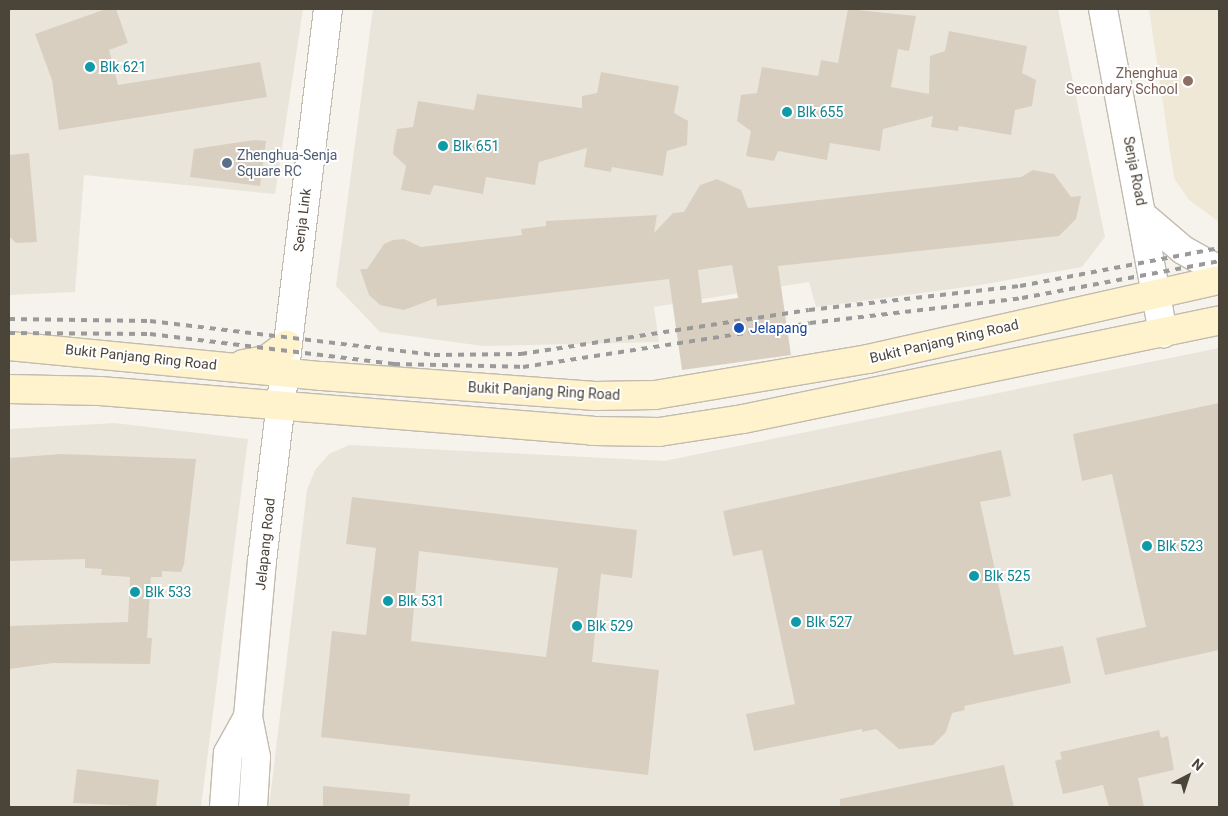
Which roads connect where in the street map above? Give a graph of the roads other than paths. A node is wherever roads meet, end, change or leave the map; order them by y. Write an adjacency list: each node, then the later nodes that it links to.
1 (328, 9): 9 (street, Senja Link)
2 (1103, 9): 3 (street, Senja Road)
3 (1143, 216): 4 (street); 6 (street, Senja Road)
4 (1219, 270)
5 (1219, 280): 6 (main road, Bukit Panjang Ring Road)
6 (1156, 294): 8 (street, Senja Road); 12 (main road, Bukit Panjang Ring Road)
7 (1219, 320): 8 (main road)
8 (1163, 333): 14 (main road)
9 (287, 344): 11 (main road); 12 (street, Senja Link)
10 (9, 346): 11 (main road, Bukit Panjang Ring Road)
11 (238, 367): 12 (main road, Bukit Panjang Ring Road)
12 (284, 371): 14 (street, Jelapang Road)
13 (9, 389): 14 (main road)
14 (280, 406): 15 (street, Jelapang Road)
15 (248, 717): 16 (street, Jelapang Road); 17 (street, Jelapang Road)
16 (224, 807)
17 (253, 807)

